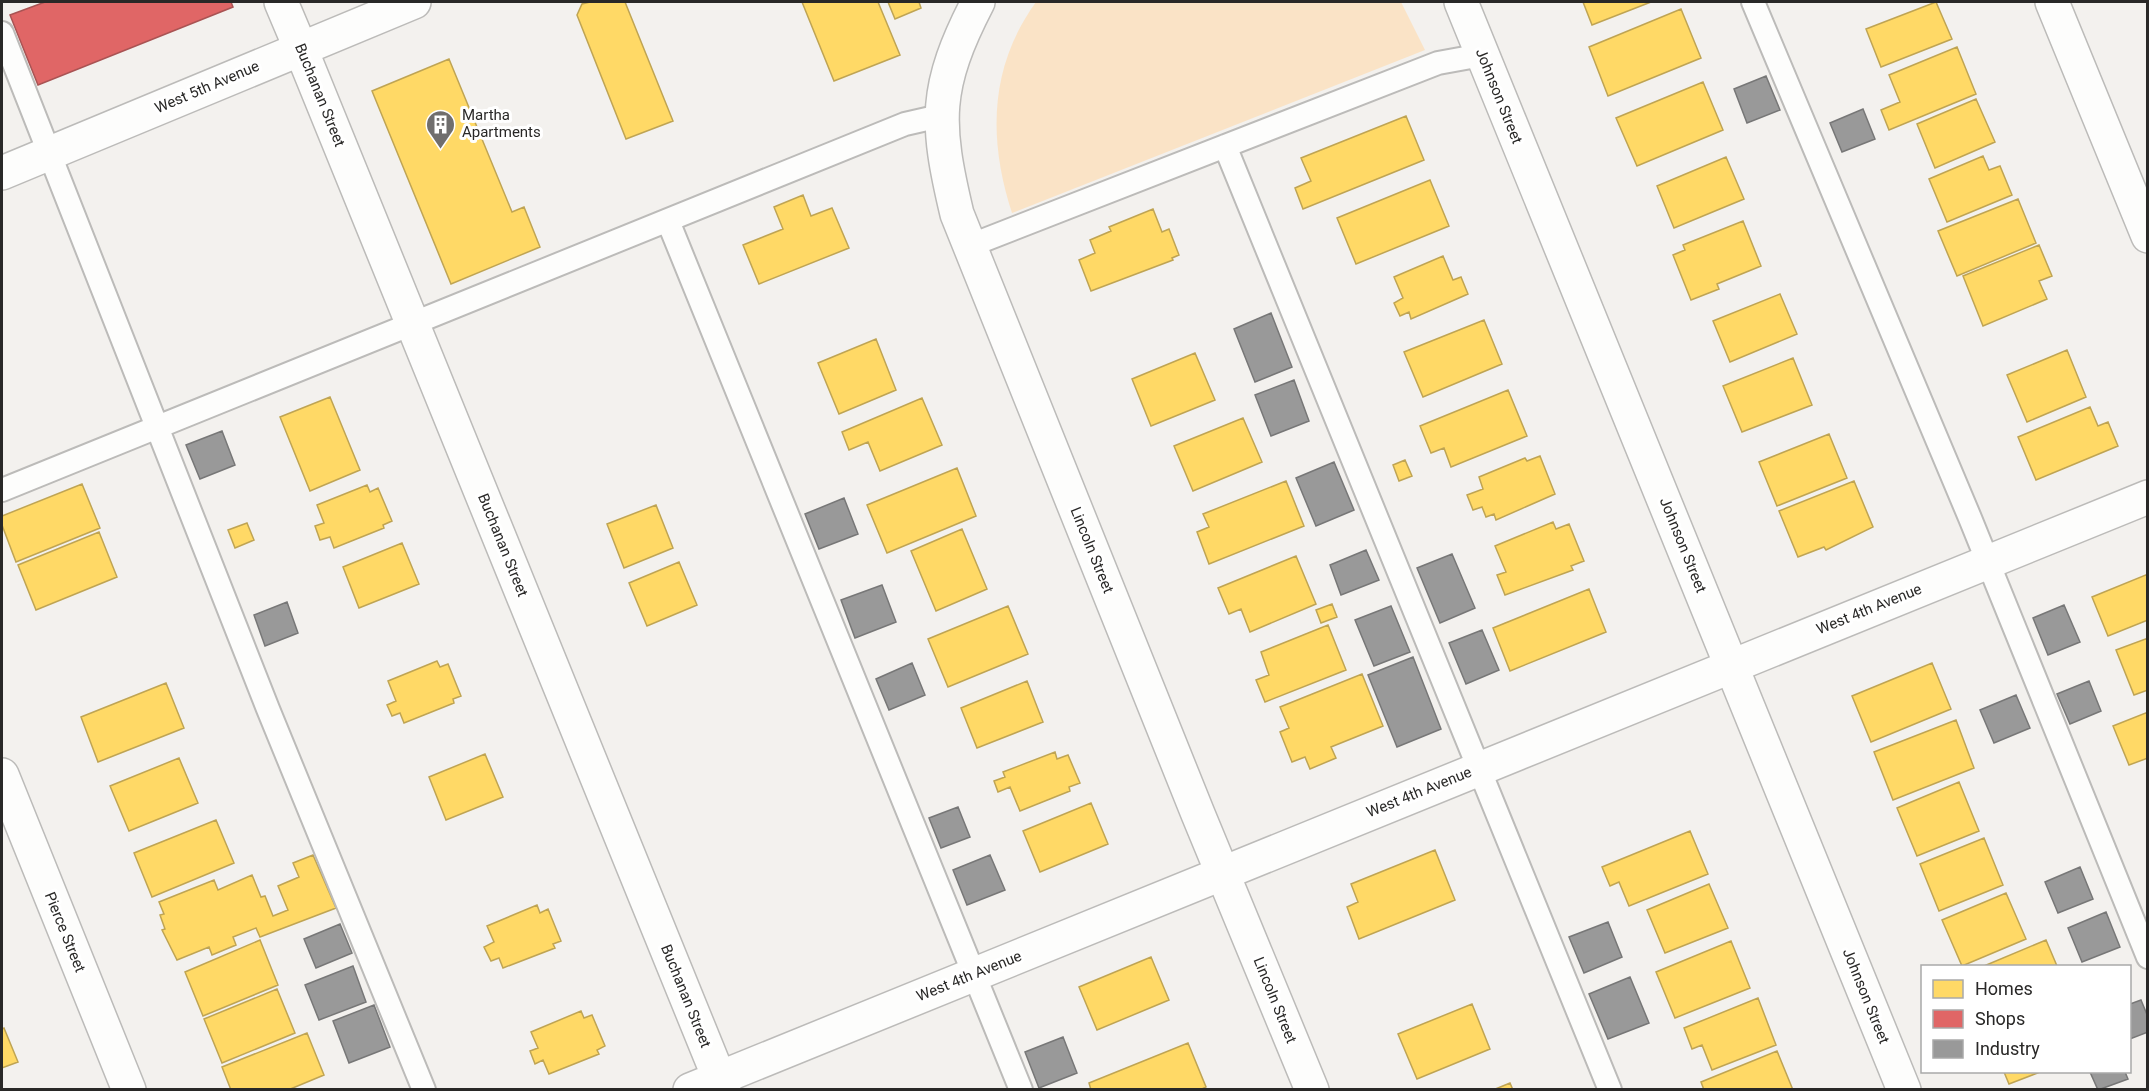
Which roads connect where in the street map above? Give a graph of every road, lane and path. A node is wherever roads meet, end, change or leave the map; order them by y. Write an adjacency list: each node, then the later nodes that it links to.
1 (282, 2): 8 (main road, Buchanan Street)
2 (414, 2): 8 (main road, West 5th Avenue)
3 (978, 2): 10 (main road, Lincoln Street)
4 (1461, 2): 9 (main road, Johnson Street)
5 (1753, 2): 21 (lane)
6 (2052, 2): 15 (main road)
7 (2, 33): 12 (lane)
8 (300, 47): 12 (main road, West 5th Avenue); 17 (main road, Buchanan Street)
9 (1482, 55): 11 (lane); 22 (main road, Johnson Street)
10 (940, 116): 14 (lane); 16 (main road, Lincoln Street)
11 (1225, 146): 16 (lane); 23 (lane)
12 (49, 153): 13 (main road, West 5th Avenue); 18 (lane)
13 (2, 173)
14 (668, 222): 17 (lane); 27 (lane)
15 (2148, 236)
16 (969, 246): 25 (main road, Lincoln Street)
17 (413, 323): 18 (lane); 28 (main road, Buchanan Street)
18 (158, 428): 19 (lane); 30 (lane)
19 (2, 490)
20 (2148, 497): 21 (main road, West 4th Avenue)
21 (1987, 560): 22 (main road, West 4th Avenue); 26 (lane)
22 (1731, 665): 23 (main road, West 4th Avenue); 34 (main road, Johnson Street)
23 (1478, 768): 25 (main road, West 4th Avenue); 33 (lane)
24 (2, 775): 29 (main road, Pierce Street)
25 (1223, 873): 27 (main road, West 4th Avenue); 32 (main road, Lincoln Street)
26 (2148, 957)
27 (974, 974): 28 (main road, West 4th Avenue); 31 (lane)
28 (711, 1086)
29 (129, 1089)
30 (424, 1089)
31 (1021, 1089)
32 (1312, 1089)
33 (1610, 1089)
34 (1905, 1089)

